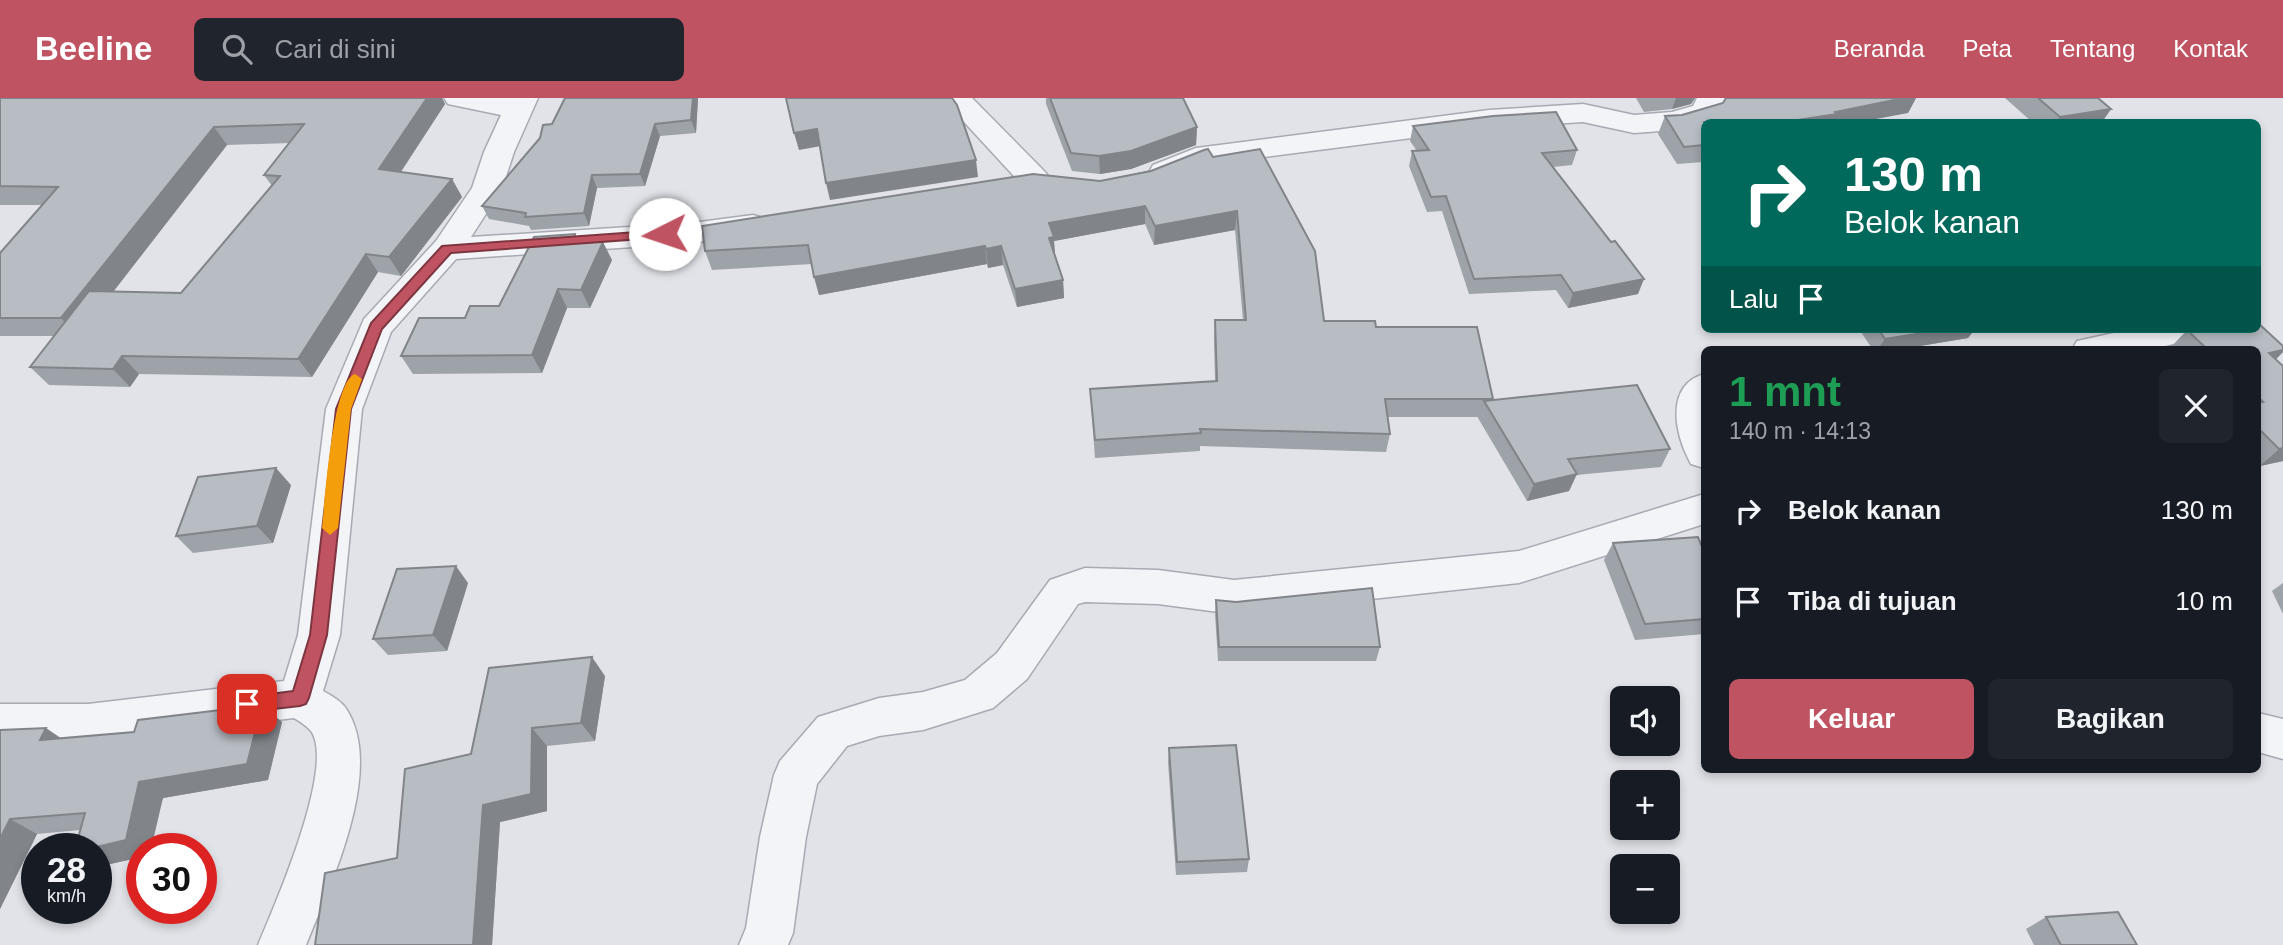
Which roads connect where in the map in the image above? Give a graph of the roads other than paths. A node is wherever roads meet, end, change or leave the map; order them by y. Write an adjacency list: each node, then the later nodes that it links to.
1 (458, 98): 4 (street)
2 (956, 98): 6 (street)
3 (1712, 98): 5 (street)
4 (521, 104): 8 (street)
5 (1139, 180)
6 (997, 185)
7 (778, 220): 8 (street)
8 (447, 249): 14 (street)
9 (2172, 333): 10 (street)
10 (2108, 346)
11 (1701, 388): 12 (street)
12 (1701, 440)
13 (1701, 510): 19 (street)
14 (300, 698): 15 (street); 18 (street)
15 (0, 723)
16 (2261, 734): 17 (street)
17 (2283, 739)
18 (282, 945)
19 (763, 945)

